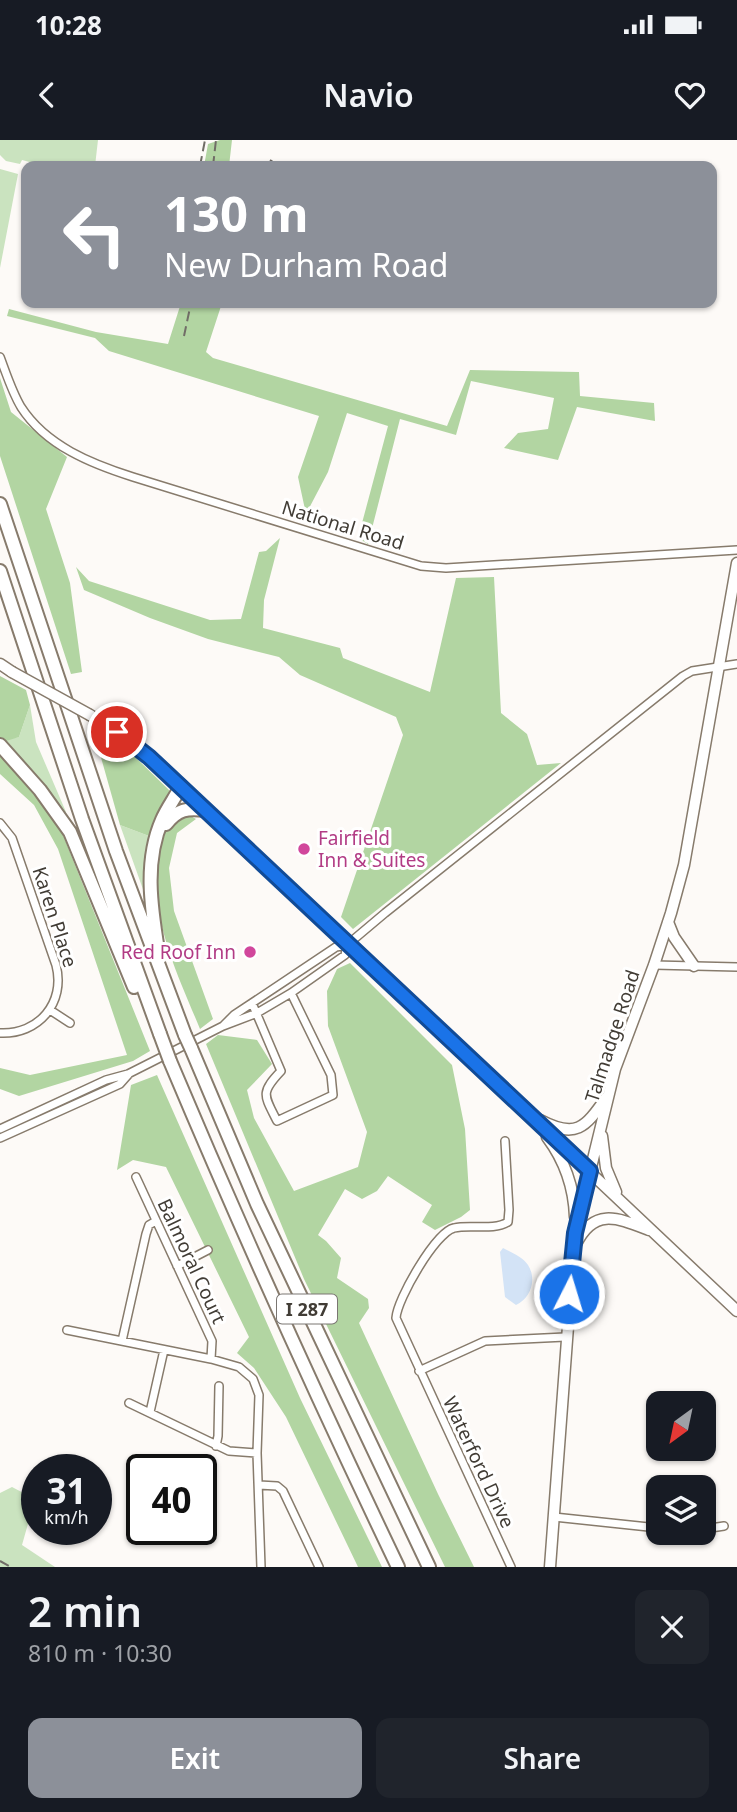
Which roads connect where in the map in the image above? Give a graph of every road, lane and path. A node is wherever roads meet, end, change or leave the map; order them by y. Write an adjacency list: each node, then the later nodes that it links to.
1 (0, 357): 3 (street, National Road)
2 (0, 504): 19 (highway, I 287)
3 (737, 550)
4 (737, 563): 8 (street, Talmadge Road)
5 (0, 571): 24 (highway, I 287)
6 (0, 664): 10 (street, bridge)
7 (737, 664): 8 (street)
8 (719, 667): 14 (street, Talmadge Road); 15 (street)
9 (0, 745): 24 (highway)
10 (181, 786): 11 (street); 13 (highway)
11 (205, 810): 13 (highway); 15 (street)
12 (0, 823): 22 (street, Karen Place)
13 (157, 835): 19 (highway)
14 (668, 922): 16 (street, Talmadge Road); 17 (street)
15 (348, 945): 20 (street); 21 (street); 30 (street)
16 (654, 965): 17 (street); 29 (street, Talmadge Road)
17 (694, 966): 18 (street)
18 (737, 967)
19 (164, 981): 64 (highway, I 287, bridge)
20 (291, 993): 23 (street); 23 (street)
21 (252, 1003): 23 (street); 26 (street)
22 (50, 1010): 25 (street); 27 (street)
23 (257, 1013): 26 (street)
24 (155, 1021): 63 (highway, I 287, bridge)
25 (69, 1023)
26 (223, 1026): 28 (street)
27 (0, 1033)
28 (128, 1074): 31 (street); 33 (street)
29 (610, 1092): 30 (street); 32 (street, Talmadge Road)
30 (530, 1114): 35 (street); 40 (street)
31 (0, 1129)
32 (601, 1129): 35 (street, Talmadge Road); 37 (street)
33 (0, 1138)
34 (505, 1141): 50 (street, Waterford Drive)
35 (590, 1171): 37 (street); 40 (street, Talmadge Road)
36 (136, 1178): 38 (street, Balmoral Court)
37 (620, 1199): 39 (street)
38 (156, 1221): 43 (street, Balmoral Court); 47 (street)
39 (653, 1231): 42 (street); 44 (street)
40 (575, 1233): 42 (street, Talmadge Road)
41 (208, 1250): 43 (street)
42 (573, 1251): 46 (street, Talmadge Road)
43 (177, 1266): 49 (street, Balmoral Court)
44 (737, 1311)
45 (67, 1330): 47 (street)
46 (565, 1337): 50 (street); 57 (street, Talmadge Road)
47 (121, 1341): 48 (street)
48 (164, 1350): 49 (street); 53 (street)
49 (211, 1359): 55 (street)
50 (419, 1371): 65 (street, Waterford Drive)
51 (219, 1386): 54 (street)
52 (129, 1403): 53 (street)
53 (150, 1412): 54 (street)
54 (216, 1446): 55 (street)
55 (257, 1453): 56 (street)
56 (259, 1485): 61 (street); 62 (street)
57 (554, 1517): 59 (street); 66 (street, Talmadge Road)
58 (724, 1526): 60 (street)
59 (646, 1527)
60 (716, 1527)
61 (261, 1567)
62 (319, 1567)
63 (398, 1567)
64 (429, 1567)
65 (511, 1567)
66 (550, 1567)

